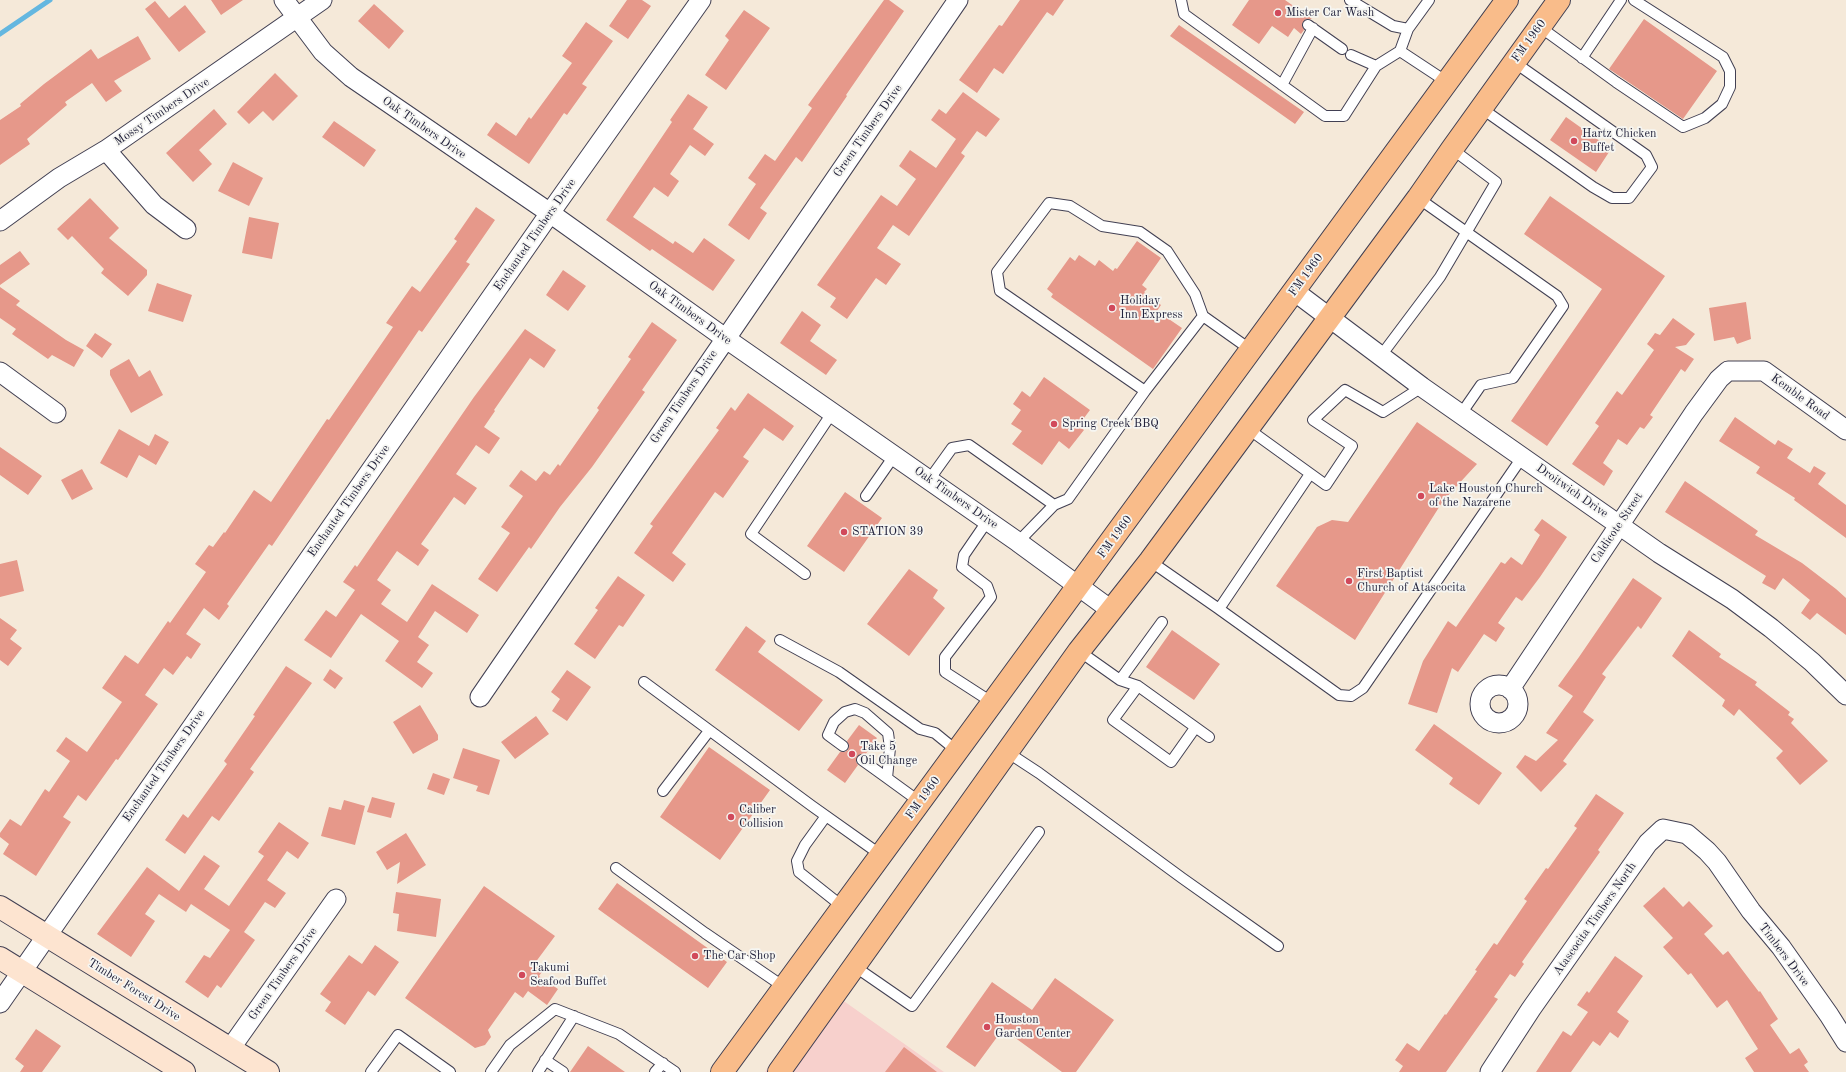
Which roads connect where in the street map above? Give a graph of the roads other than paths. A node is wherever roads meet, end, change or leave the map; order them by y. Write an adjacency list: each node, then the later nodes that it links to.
1 (284, 0): 12 (street, Oak Timbers Drive)
2 (322, 0): 12 (street, Mossy Timbers Drive)
3 (701, 0): 27 (street, Enchanted Timbers Drive)
4 (958, 0): 34 (street, Green Timbers Drive)
5 (1182, 0): 22 (lane)
6 (1350, 0): 14 (lane)
7 (1429, 0): 14 (lane)
8 (1507, 0): 21 (main road, FM 1960 / FM 1960)
9 (1559, 0): 13 (main road, FM 1960 / FM 1960)
10 (1621, 0): 18 (lane)
11 (1634, 0): 18 (lane)
12 (297, 19): 25 (street, Mossy Timbers Drive); 27 (street, Oak Timbers Drive)
13 (1540, 27): 18 (lane); 19 (main road, FM 1960 / FM 1960)
14 (1408, 28): 16 (lane)
15 (1342, 49): 22 (lane)
16 (1400, 51): 20 (lane); 21 (lane)
17 (1351, 55): 20 (lane)
18 (1582, 58)
19 (1514, 62): 23 (main road, FM 1960 / FM 1960); 23 (lane)
20 (1376, 66): 22 (lane)
21 (1447, 82): 31 (main road, FM 1960 / FM 1960)
22 (1282, 85)
23 (1481, 108): 24 (main road, FM 1960 / FM 1960)
24 (1452, 149): 26 (main road, FM 1960 / FM 1960); 30 (lane)
25 (106, 150): 28 (street, Mossy Timbers Drive); 29 (street)
26 (1418, 198): 30 (lane); 33 (main road, FM 1960 / FM 1960)
27 (550, 213): 34 (street, Oak Timbers Drive); 88 (street, Enchanted Timbers Drive)
28 (0, 221)
29 (186, 229)
30 (1466, 232): 36 (lane); 43 (lane)
31 (1294, 291): 33 (street, Droitwich Drive); 35 (main road, FM 1960 / FM 1960)
32 (1203, 316): 35 (lane); 40 (lane); 40 (lane)
33 (1330, 318): 36 (street, Droitwich Drive); 44 (main road, FM 1960 / FM 1960)
34 (725, 338): 42 (street, Oak Timbers Drive); 68 (street, Green Timbers Drive)
35 (1251, 350): 57 (main road, FM 1960 / FM 1960)
36 (1380, 357): 39 (street, Droitwich Drive)
37 (1728, 371): 45 (street, Kemble Road); 53 (street, Caldicote Street)
38 (0, 372): 41 (street)
39 (1422, 387): 43 (street, Droitwich Drive); 48 (lane)
40 (1144, 390): 51 (lane)
41 (56, 413)
42 (832, 413): 46 (street, Oak Timbers Drive); 56 (lane)
43 (1461, 414): 47 (street, Droitwich Drive)
44 (1247, 428): 48 (lane); 55 (main road, FM 1960 / FM 1960)
45 (1846, 430)
46 (894, 456): 49 (street, Oak Timbers Drive); 50 (lane)
47 (1522, 456): 53 (street, Droitwich Drive); 58 (lane)
48 (1310, 474): 58 (lane)
49 (929, 480): 51 (lane); 52 (street, Oak Timbers Drive)
50 (866, 496)
51 (1054, 505): 54 (lane)
52 (988, 520): 54 (street, Oak Timbers Drive); 69 (lane)
53 (1620, 524): 66 (street, Caldicote Street); 67 (street, Droitwich Drive)
54 (1018, 542): 57 (street, Oak Timbers Drive)
55 (1150, 561): 58 (lane); 59 (main road, FM 1960 / FM 1960)
56 (805, 574)
57 (1079, 586): 59 (street, Oak Timbers Drive); 69 (main road, FM 1960 / FM 1960)
58 (1219, 609)
59 (1111, 610): 62 (main road, FM 1960 / FM 1960)
60 (1162, 622): 63 (lane)
61 (780, 640): 74 (lane)
62 (1079, 651): 63 (lane); 75 (main road, FM 1960 / FM 1960)
63 (1120, 680): 65 (lane)
64 (644, 682): 71 (lane)
65 (1138, 686): 70 (lane); 70 (lane)
66 (1510, 689)
67 (1846, 695)
68 (480, 697)
69 (993, 703): 74 (main road, FM 1960 / FM 1960)
70 (1195, 728): 72 (lane)
71 (709, 731): 78 (lane); 80 (lane)
72 (1209, 737)
73 (843, 746): 77 (lane)
74 (957, 751): 79 (main road, FM 1960 / FM 1960)
75 (1007, 752): 89 (lane); 91 (main road, FM 1960 / FM 1960)
76 (862, 760): 77 (lane)
77 (887, 778): 79 (lane)
78 (663, 791)
79 (920, 802): 82 (main road, FM 1960 / FM 1960)
80 (826, 816): 82 (lane); 87 (lane)
81 (1039, 832): 91 (lane)
82 (881, 855): 87 (main road, FM 1960 / FM 1960)
83 (616, 868): 93 (lane)
84 (1721, 868): 96 (street, Timbers Drive); 111 (street, Atascocita Timbers North)
85 (336, 898): 97 (street, Green Timbers Drive)
86 (0, 907): 88 (street, Timber Forest Drive)
87 (843, 907): 93 (main road, FM 1960 / FM 1960)
88 (46, 936): 92 (street, Enchanted Timbers Drive); 97 (street, Timber Forest Drive)
89 (1278, 946)
90 (0, 958): 92 (street)
91 (854, 966): 110 (main road, FM 1960 / FM 1960)
92 (21, 972): 94 (street, Enchanted Timbers Drive); 100 (street)
93 (784, 987): 109 (main road, FM 1960 / FM 1960)
94 (0, 1003)
95 (574, 1016): 98 (lane); 99 (lane); 104 (lane)
96 (1846, 1042)
97 (230, 1049): 101 (street, Timber Forest Drive)
98 (545, 1060): 105 (lane); 106 (lane)
99 (663, 1063): 107 (lane); 108 (lane)
100 (184, 1072)
101 (268, 1072)
102 (371, 1072): 103 (lane)
103 (450, 1072)
104 (491, 1072)
105 (538, 1072)
106 (563, 1072)
107 (655, 1072)
108 (675, 1072)
109 (722, 1072)
110 (779, 1072)
111 (1490, 1072)

